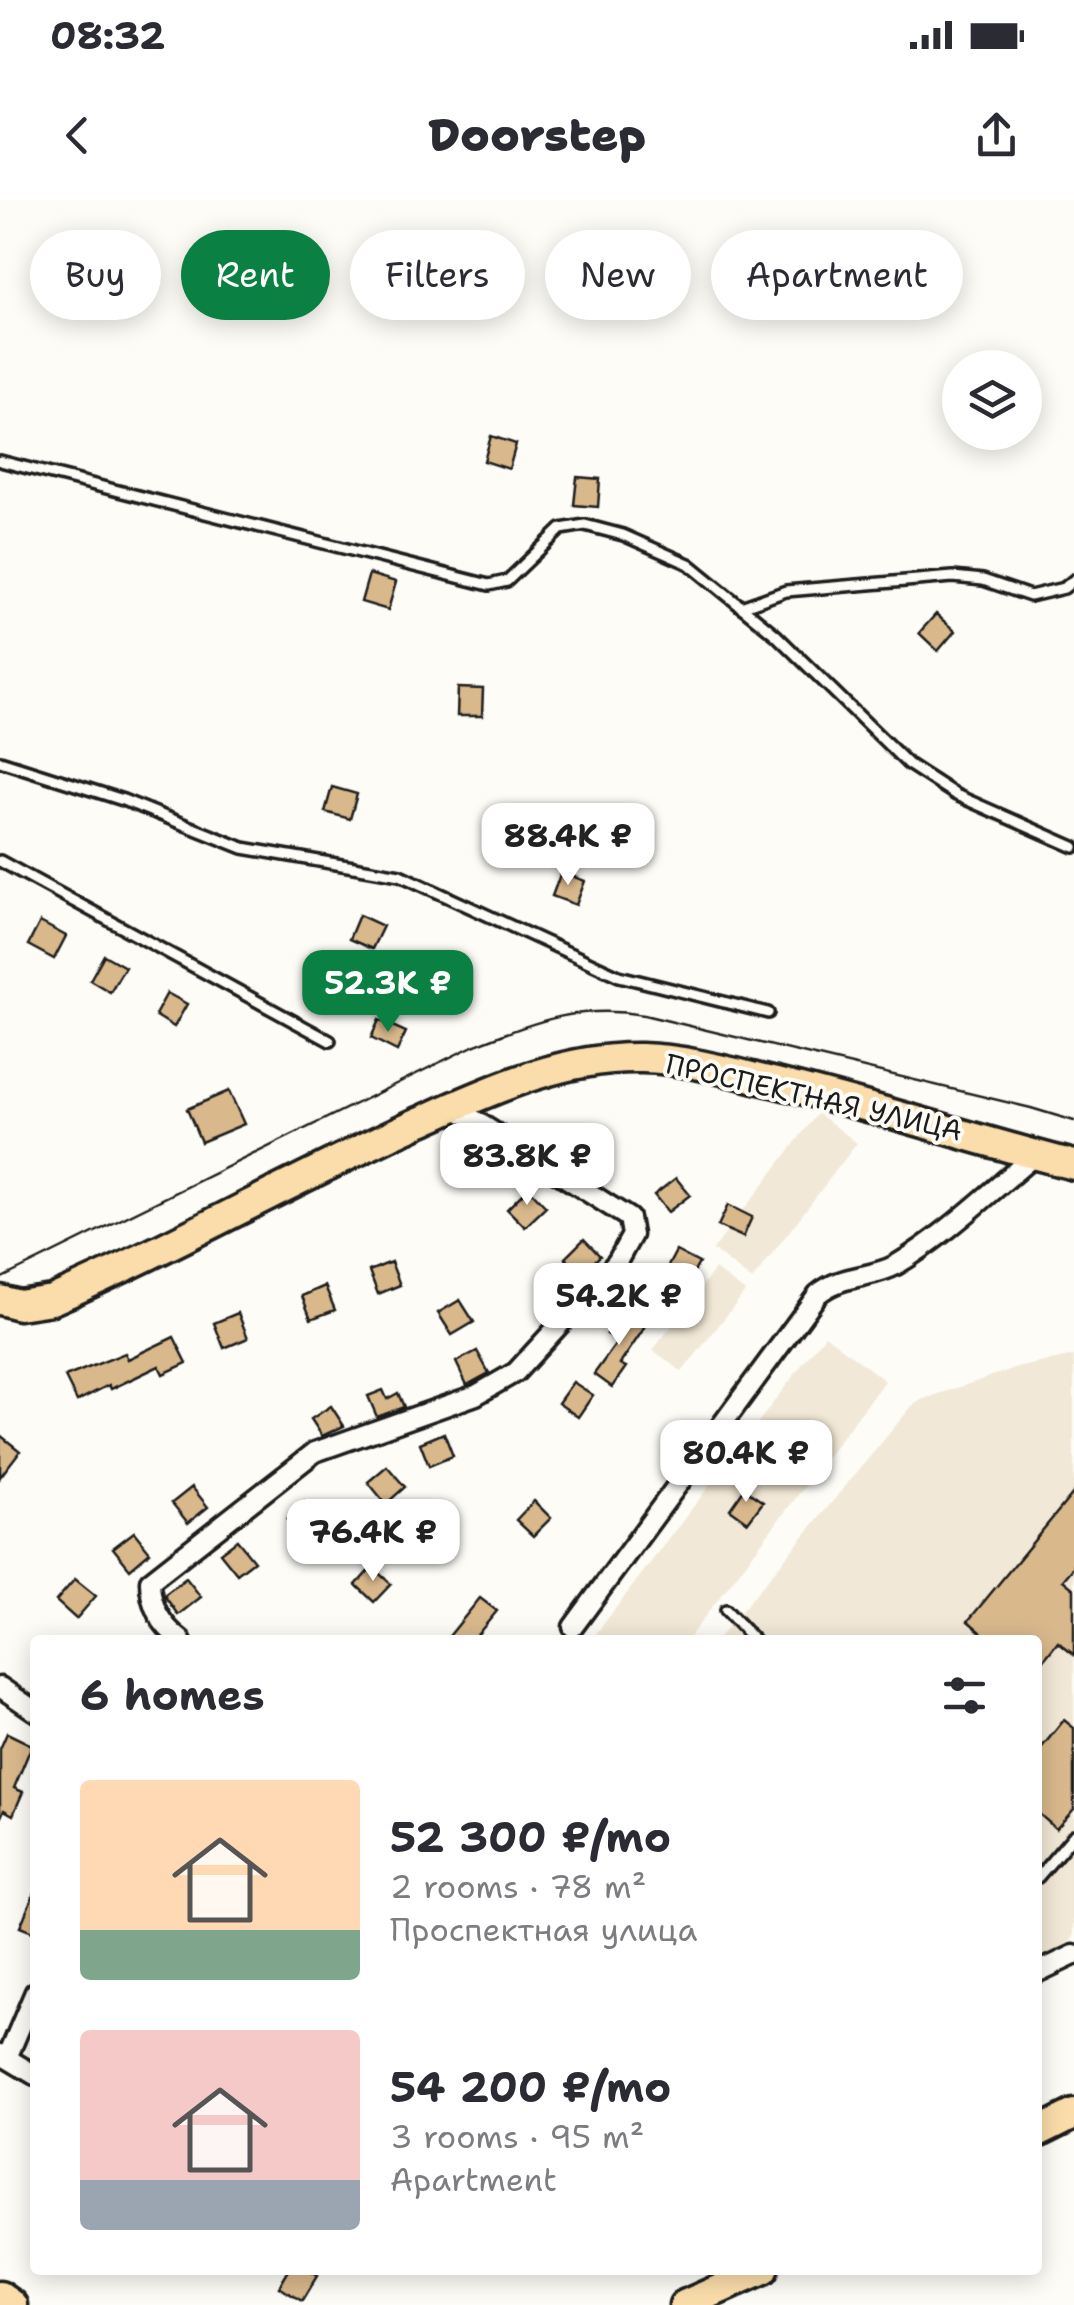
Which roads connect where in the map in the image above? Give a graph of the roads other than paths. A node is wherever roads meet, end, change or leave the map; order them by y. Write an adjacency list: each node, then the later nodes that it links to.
1 (0, 461): 3 (lane)
2 (1074, 580): 3 (lane)
3 (741, 607): 5 (lane)
4 (0, 761): 7 (lane)
5 (1074, 847)
6 (0, 861): 8 (lane)
7 (768, 1014)
8 (330, 1041)
9 (454, 1107): 10 (main road, ПРОСПЕКТНАЯ УЛИЦА); 12 (main road, ПРОСПЕКТНАЯ УЛИЦА); 15 (street)
10 (1035, 1155): 11 (main road, ПРОСПЕКТНАЯ УЛИЦА); 14 (street)
11 (1074, 1164)
12 (1, 1301)
13 (726, 1610): 16 (lane)
14 (573, 1626)
15 (174, 1635)
16 (749, 1635)
17 (0, 1686): 18 (street)
18 (30, 1711)
19 (1074, 1835): 20 (lane)
20 (1042, 1872)
21 (1074, 1955): 22 (street)
22 (1042, 1970)
23 (30, 2002): 24 (street)
24 (4, 2056): 25 (street)
25 (30, 2072)
26 (1074, 2114): 27 (main road)
27 (1042, 2130)
28 (753, 2275): 31 (main road)
29 (0, 2296): 30 (main road)
30 (13, 2305)
31 (684, 2305)

